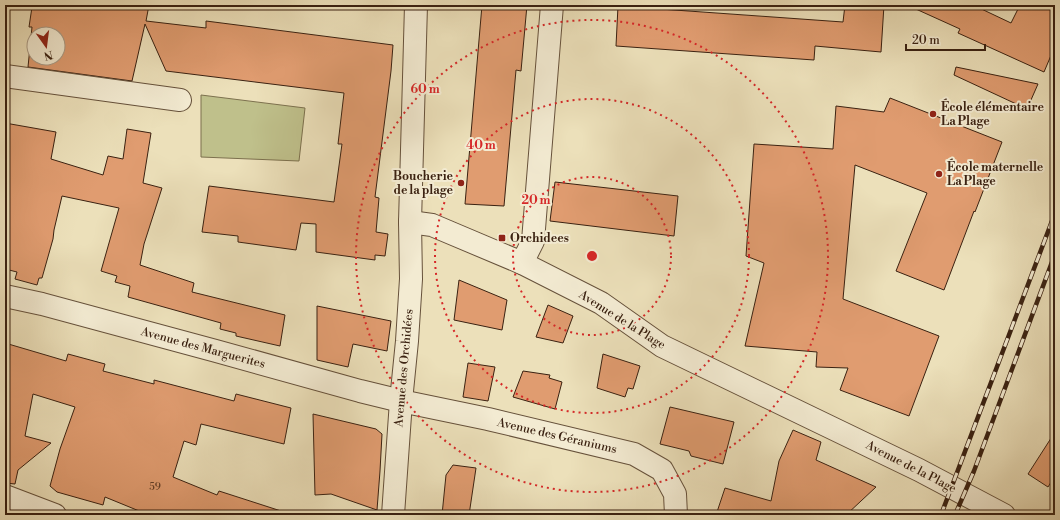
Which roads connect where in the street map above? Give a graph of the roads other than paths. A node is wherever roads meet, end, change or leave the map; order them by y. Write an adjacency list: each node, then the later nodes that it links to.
1 (416, 5): 5 (street)
2 (552, 5): 6 (street)
3 (5, 76): 4 (street)
4 (180, 100)
5 (410, 222): 6 (street, Avenue de la Plage); 8 (street, Avenue des Orchidées)
6 (522, 263): 13 (street, Avenue de la Plage)
7 (5, 296): 8 (street, Avenue des Marguerites)
8 (401, 401): 11 (street, Avenue des Orchidées); 12 (street, Avenue des Géraniums)
9 (5, 496): 10 (street)
10 (55, 515)
11 (394, 515)
12 (676, 515)
13 (1004, 515)

